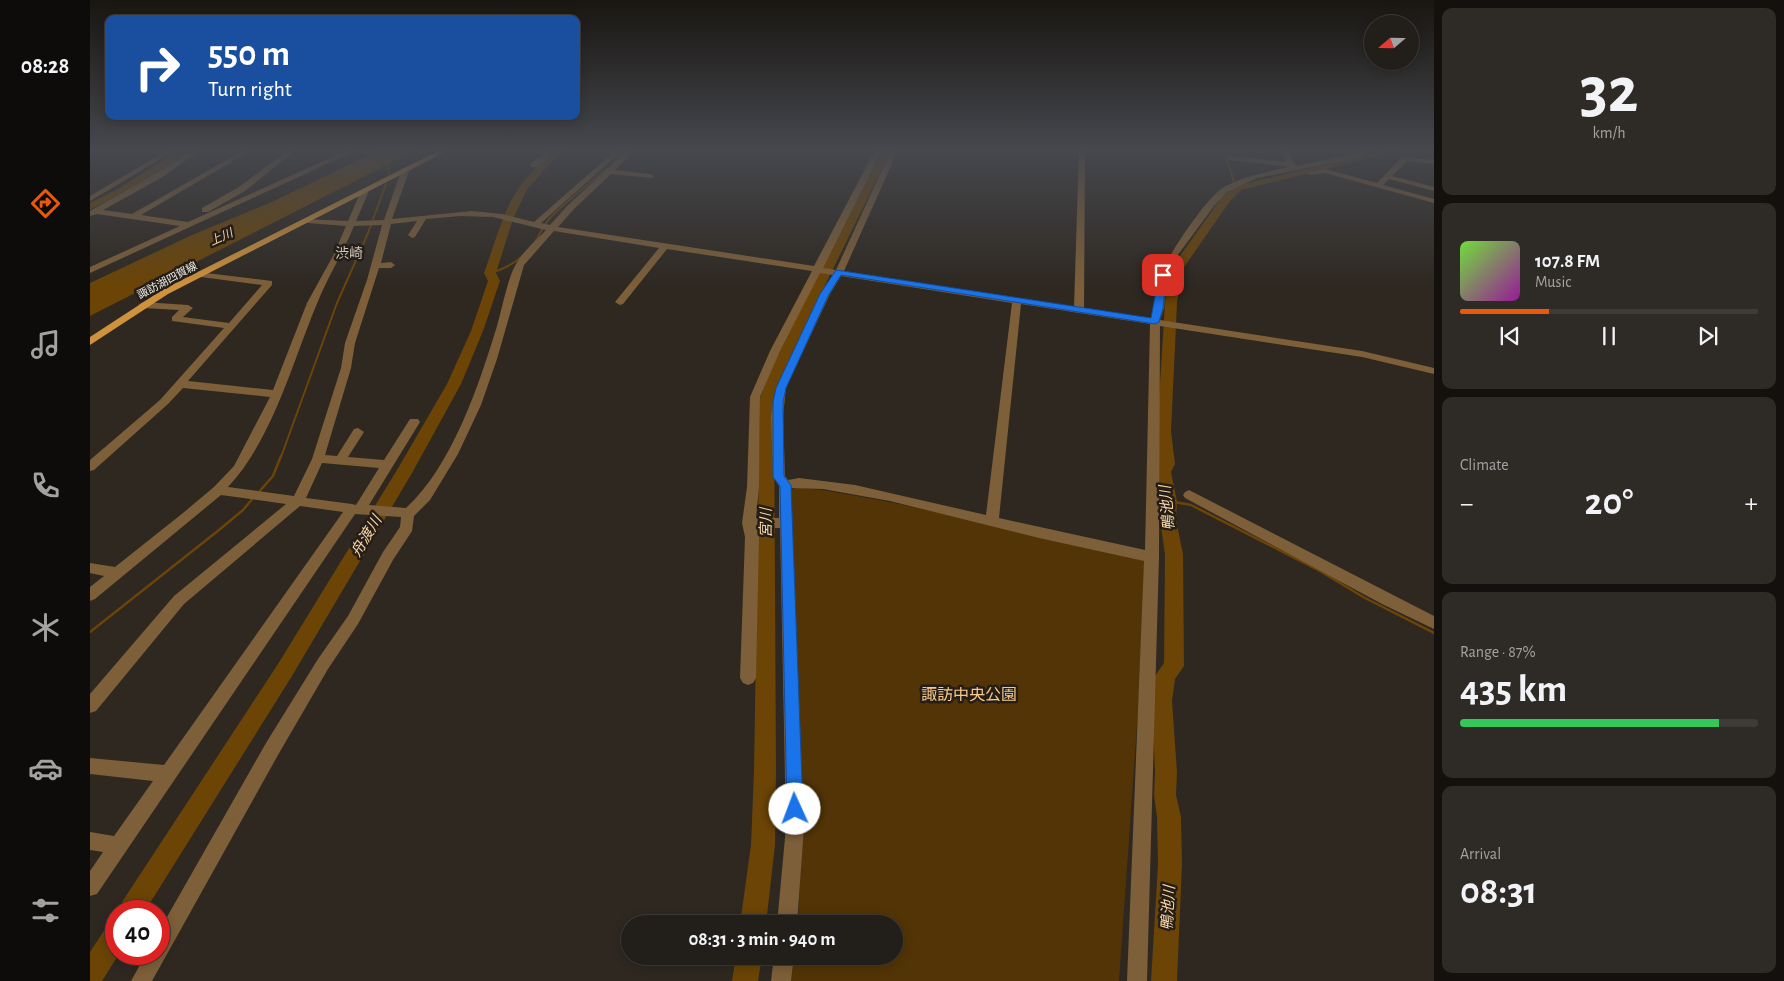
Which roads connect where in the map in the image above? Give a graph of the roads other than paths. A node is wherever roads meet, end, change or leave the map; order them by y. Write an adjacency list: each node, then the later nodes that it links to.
1 (123, 196): 17 (street)
2 (170, 196): 19 (street)
3 (228, 196): 23 (street)
4 (253, 196): 26 (street)
5 (356, 196): 21 (main road, 諏訪湖四賀線)
6 (363, 196): 24 (street)
7 (396, 196): 22 (street)
8 (568, 196): 25 (street)
9 (582, 196): 27 (street)
10 (856, 196): 33 (street)
11 (873, 196): 34 (street)
12 (1081, 196): 39 (street)
13 (1219, 196): 40 (street)
14 (1415, 196): 15 (street)
15 (1434, 201)
16 (447, 204): 18 (street)
17 (93, 213): 19 (street)
18 (442, 216): 20 (street); 25 (street)
19 (133, 217): 23 (street)
20 (423, 218): 22 (street); 28 (street)
21 (308, 221): 24 (street); 35 (main road, 諏訪湖四賀線)
22 (387, 222): 24 (street); 31 (street)
23 (178, 224): 26 (street)
24 (351, 224): 45 (street)
25 (536, 224): 27 (street)
26 (189, 225): 32 (street)
27 (550, 228): 29 (street); 57 (street)
28 (412, 235)
29 (665, 246): 33 (street); 37 (street)
30 (391, 265): 31 (street)
31 (376, 266): 48 (street)
32 (93, 268)
33 (818, 269): 34 (street); 59 (street)
34 (836, 272): 36 (street); 52 (street)
35 (201, 274): 38 (main road, 諏訪湖四賀線); 41 (street)
36 (1017, 300): 39 (street); 58 (street)
37 (620, 302)
38 (143, 305): 41 (street); 42 (main road, 諏訪湖四賀線)
39 (1079, 309): 40 (street)
40 (1156, 322): 43 (street); 61 (street)
41 (231, 326): 44 (street)
42 (90, 342)
43 (1434, 371)
44 (180, 384): 45 (street); 51 (street)
45 (277, 394): 53 (street)
46 (414, 422): 50 (street)
47 (358, 432): 49 (street)
48 (318, 459): 49 (street); 55 (street)
49 (340, 461): 50 (street)
50 (388, 465): 56 (street)
51 (90, 467)
52 (786, 485): 58 (street); 60 (street)
53 (218, 490): 55 (street); 63 (street)
54 (1189, 495): 65 (street)
55 (298, 501): 56 (street); 67 (street)
56 (359, 509): 57 (street); 69 (street)
57 (407, 513): 74 (street)
58 (992, 520): 61 (street)
59 (751, 524): 60 (street); 66 (street)
60 (783, 524): 73 (street)
61 (1152, 557): 79 (street)
62 (90, 568): 63 (street)
63 (119, 573): 64 (street)
64 (90, 596)
65 (1434, 623)
66 (748, 678)
67 (90, 706)
68 (90, 766): 69 (street)
69 (167, 774): 71 (street)
70 (90, 841): 71 (street)
71 (118, 846): 72 (street)
72 (90, 886)
73 (788, 915)
74 (170, 930)
75 (150, 965): 77 (street)
76 (783, 965): 78 (street)
77 (141, 981)
78 (781, 981)
79 (1137, 981)

